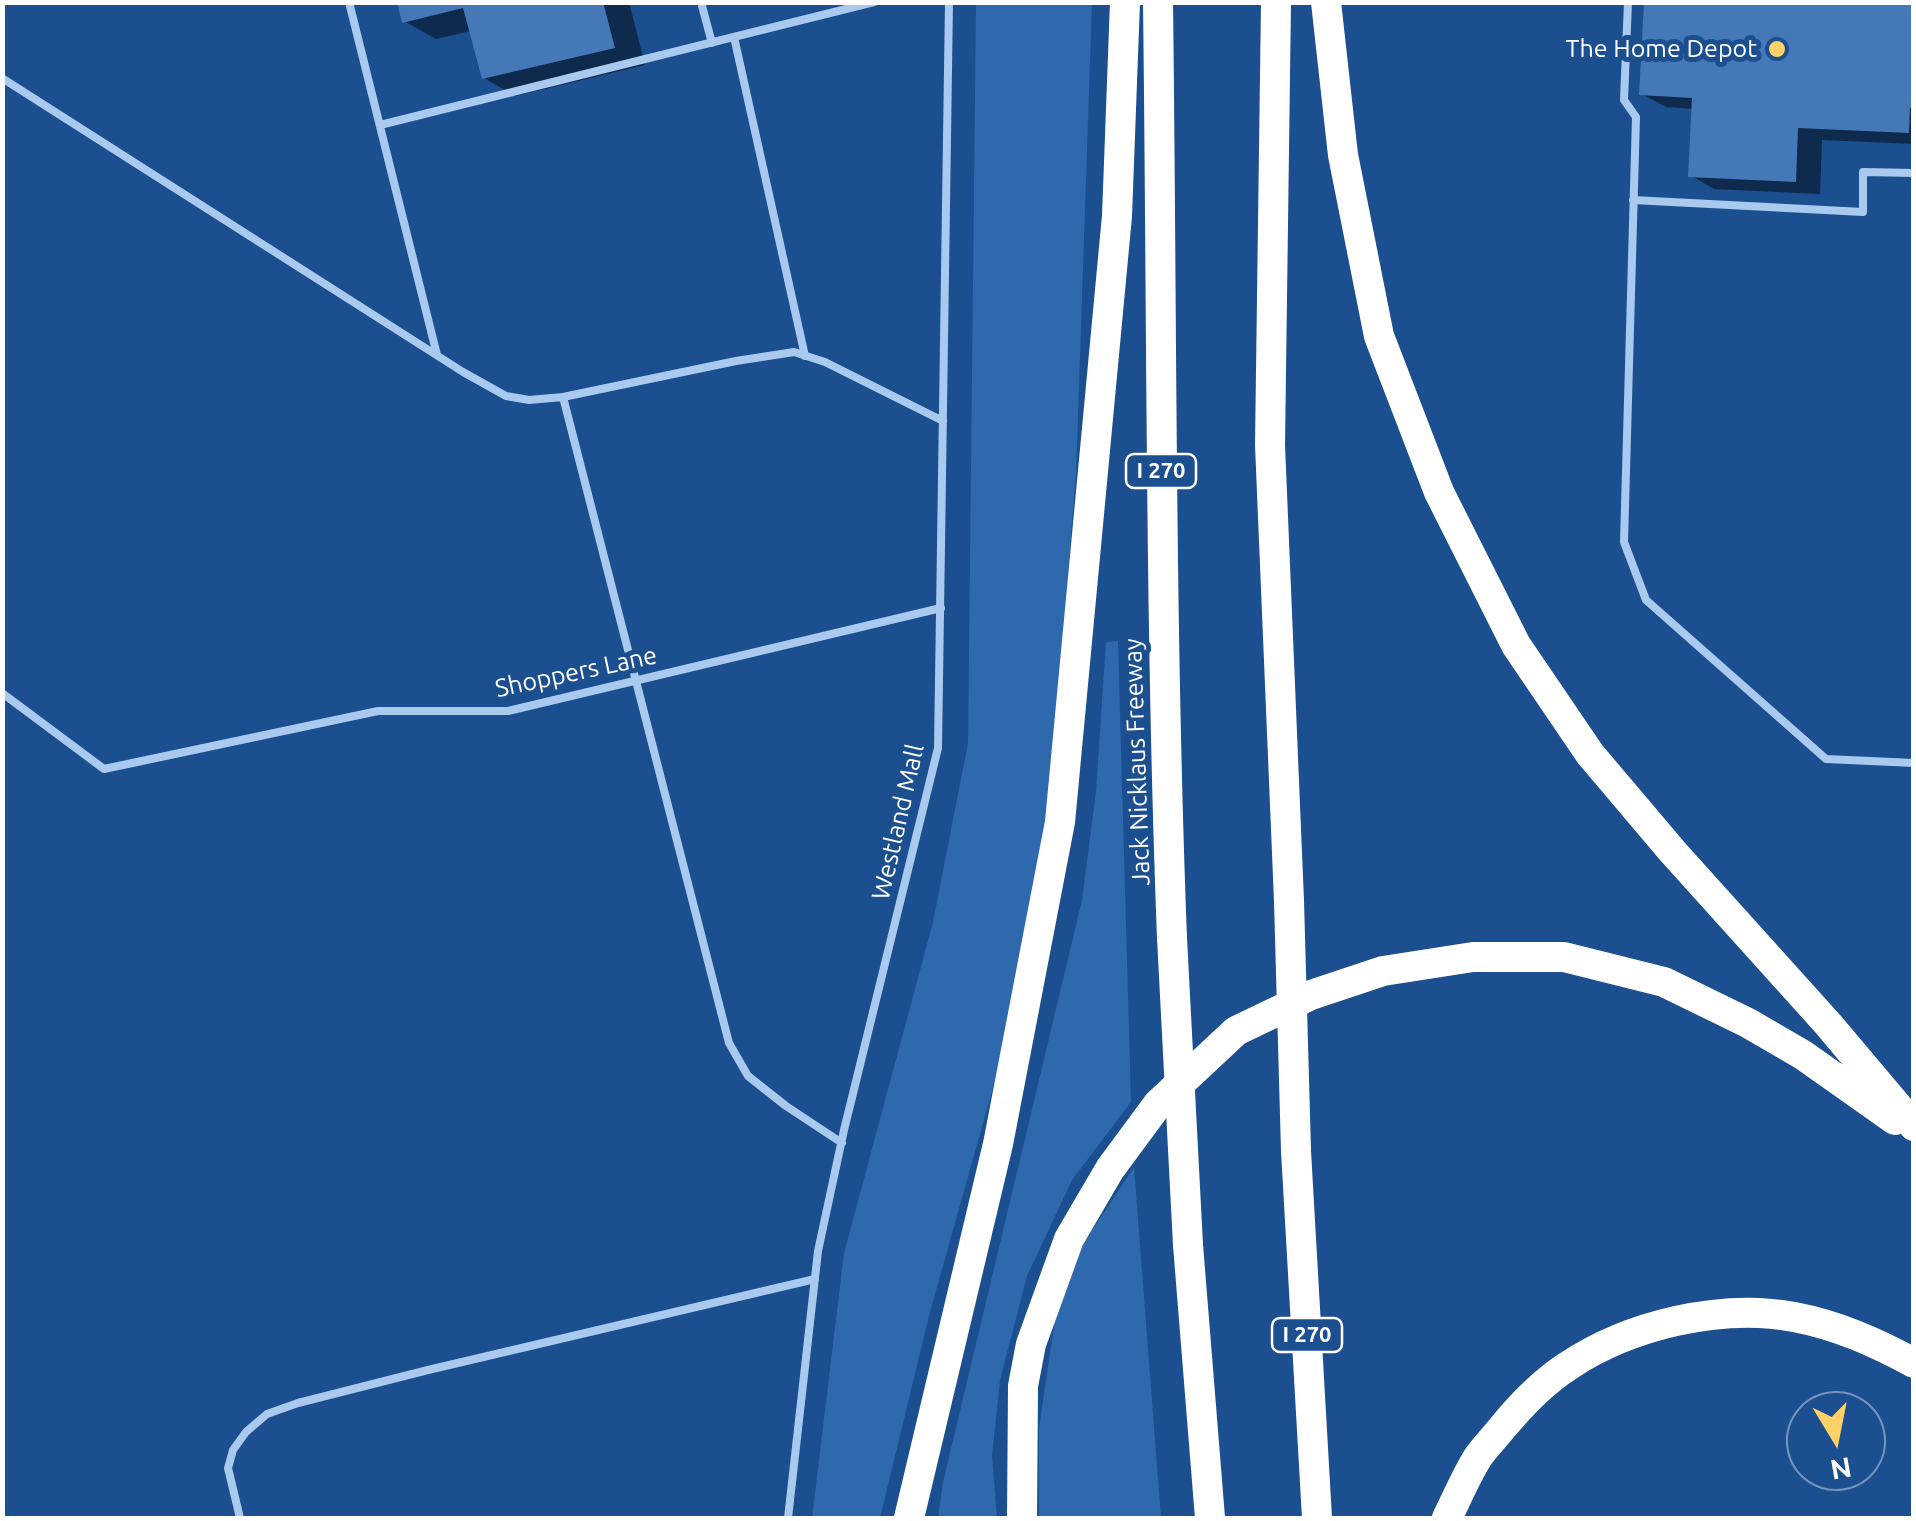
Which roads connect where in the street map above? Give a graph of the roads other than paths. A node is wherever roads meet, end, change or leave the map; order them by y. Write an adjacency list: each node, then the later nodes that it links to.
1 (349, 2): 13 (lane)
2 (701, 2): 11 (lane)
3 (874, 2): 10 (lane)
4 (949, 2): 19 (lane, Westland Mall)
5 (1126, 2): 30 (highway)
6 (1158, 2): 32 (highway, Jack Nicklaus Freeway / I 270, bridge)
7 (1276, 2): 33 (highway, I 270, bridge)
8 (1326, 2): 24 (highway)
9 (1628, 2): 15 (lane)
10 (734, 38): 11 (lane); 17 (lane)
11 (712, 43): 13 (lane)
12 (2, 78): 16 (lane)
13 (380, 125): 16 (lane)
14 (1914, 173): 15 (lane)
15 (1633, 200): 23 (lane)
16 (437, 356): 18 (lane)
17 (806, 356): 18 (lane); 19 (lane)
18 (563, 398): 21 (lane)
19 (944, 421): 20 (lane, Westland Mall)
20 (941, 608): 21 (lane, Shoppers Lane); 25 (lane, Westland Mall)
21 (638, 681): 22 (lane, Shoppers Lane); 25 (lane)
22 (2, 693)
23 (1914, 763)
24 (1914, 1130): 31 (highway)
25 (842, 1143): 26 (lane, Westland Mall)
26 (815, 1279): 28 (lane); 29 (lane, Westland Mall)
27 (1914, 1363): 34 (highway)
28 (240, 1518)
29 (788, 1518)
30 (909, 1518)
31 (1022, 1518)
32 (1210, 1518)
33 (1317, 1518)
34 (1447, 1518)

